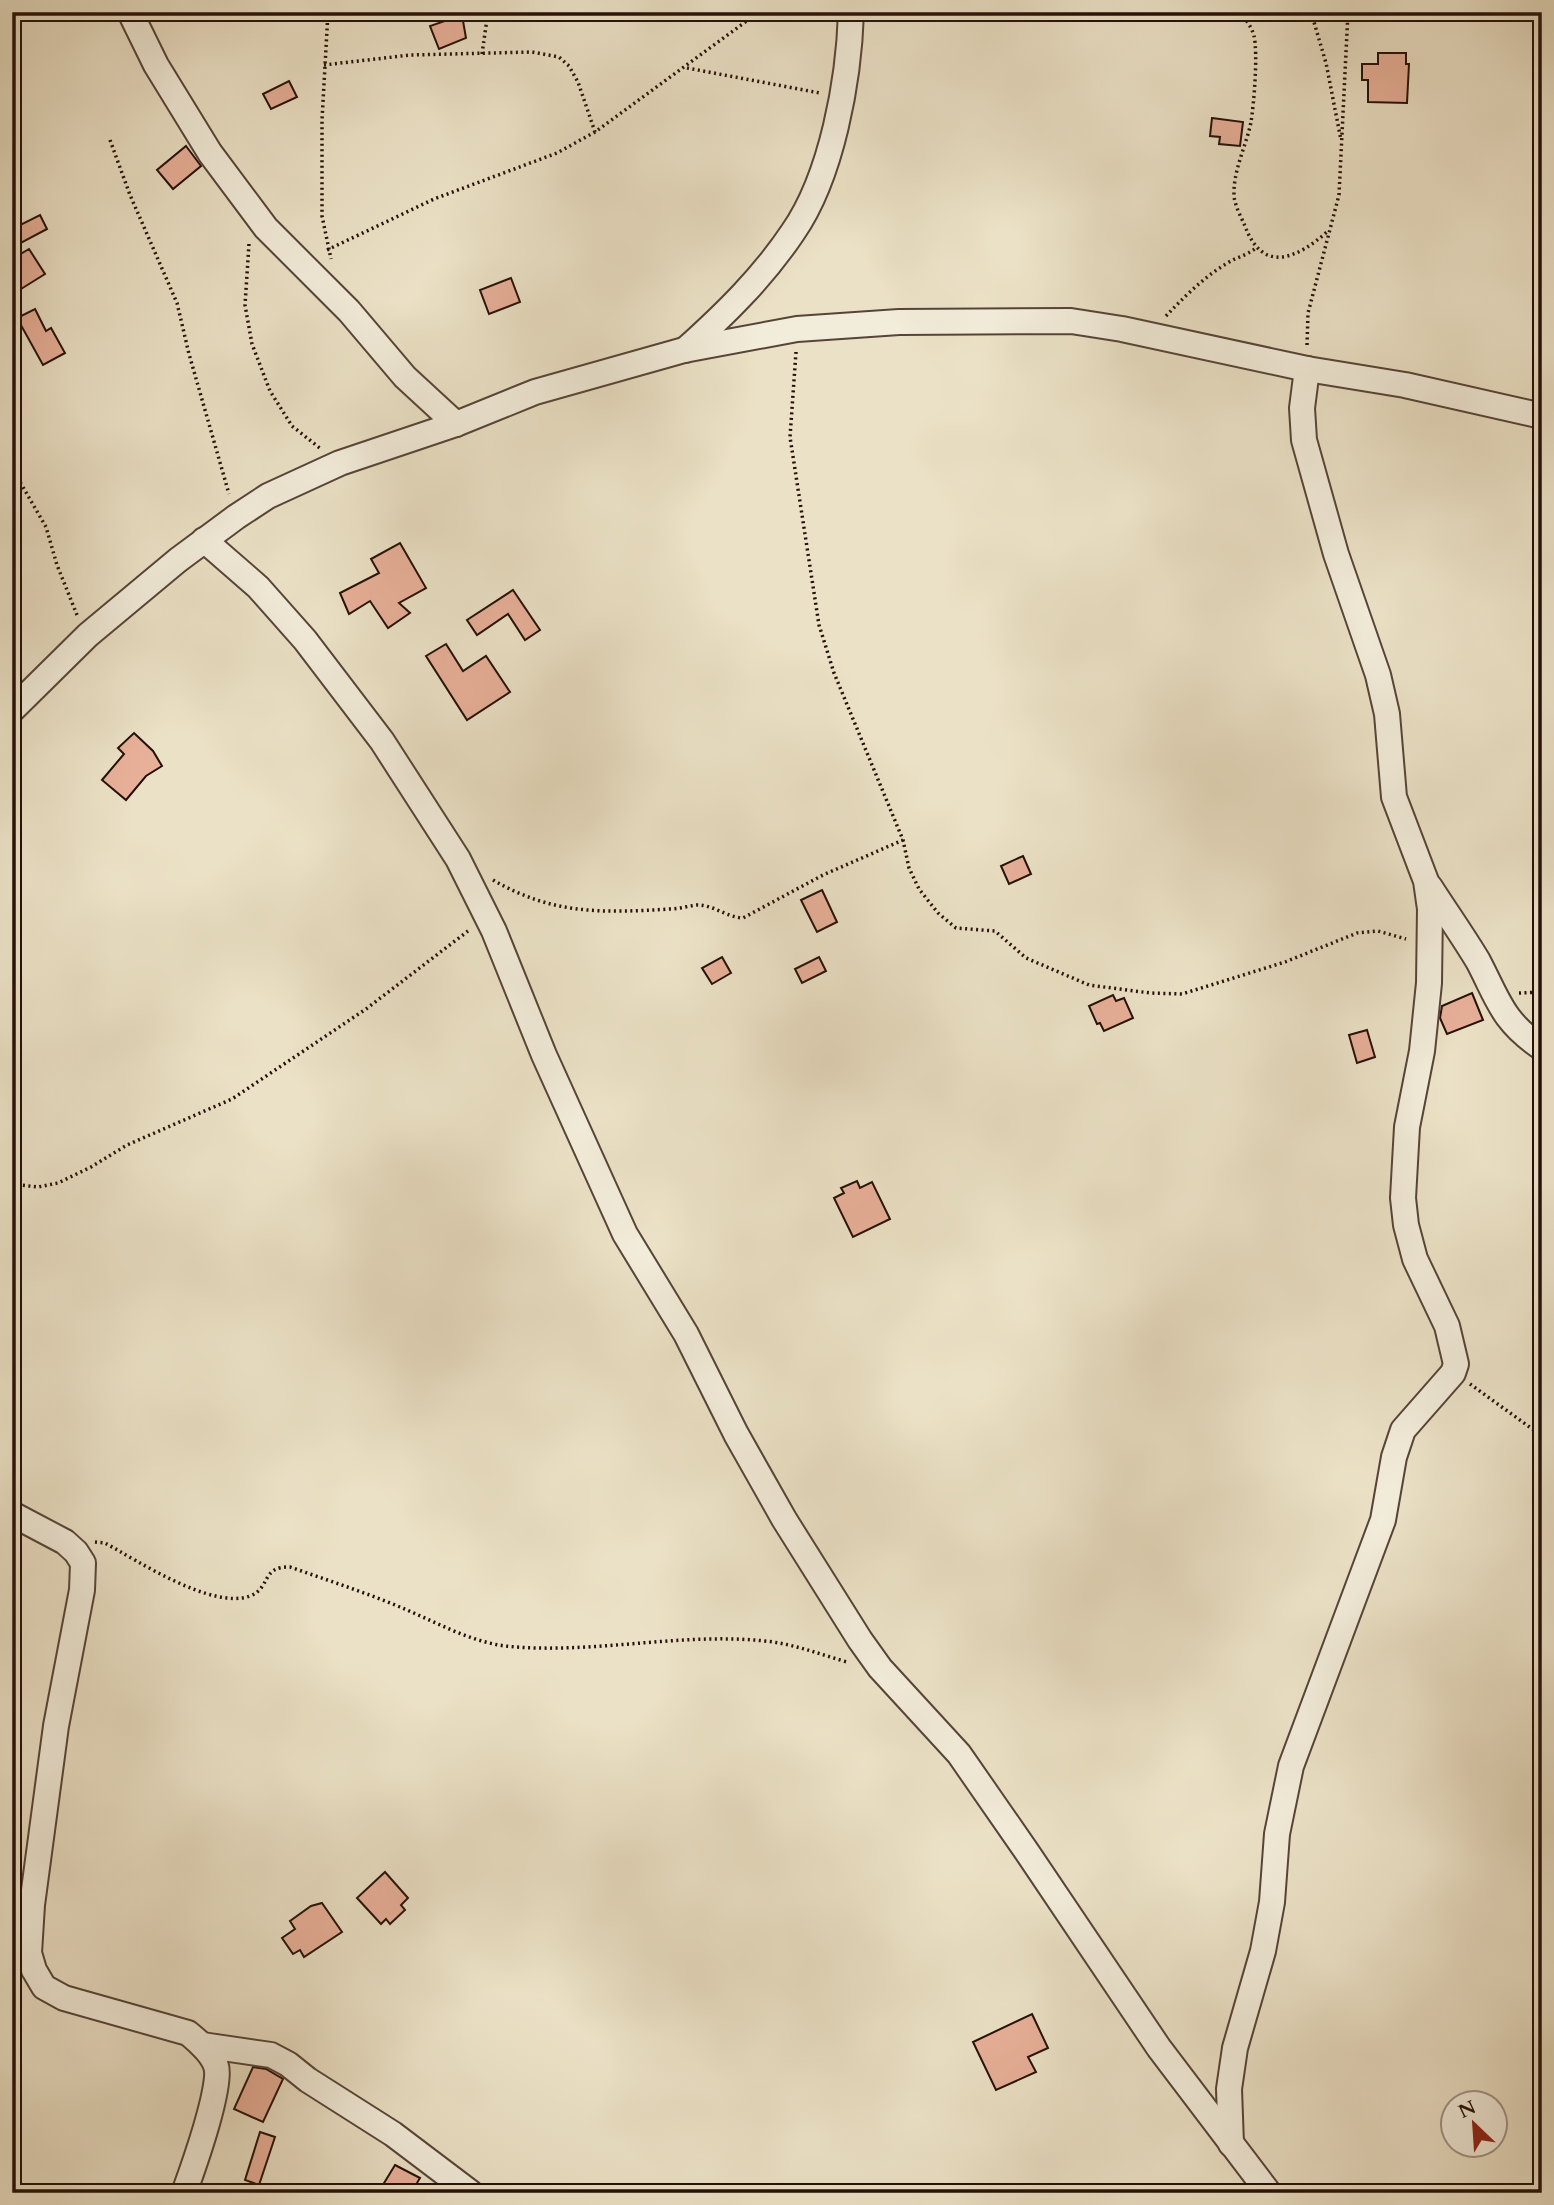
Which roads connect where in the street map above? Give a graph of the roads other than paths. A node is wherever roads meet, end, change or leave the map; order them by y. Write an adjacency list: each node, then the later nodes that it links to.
1 (130, 12): 6 (street)
2 (850, 12): 3 (street)
3 (684, 350): 4 (street); 6 (street)
4 (1307, 369): 5 (street); 9 (street)
5 (1542, 416)
6 (456, 424): 7 (street)
7 (204, 540): 8 (street); 13 (street)
8 (12, 710)
9 (1426, 881): 10 (street); 13 (street)
10 (1542, 1048)
11 (12, 1514): 12 (street)
12 (202, 2045): 14 (street); 15 (street)
13 (1231, 2144): 16 (street)
14 (184, 2193)
15 (471, 2193)
16 (1269, 2193)

